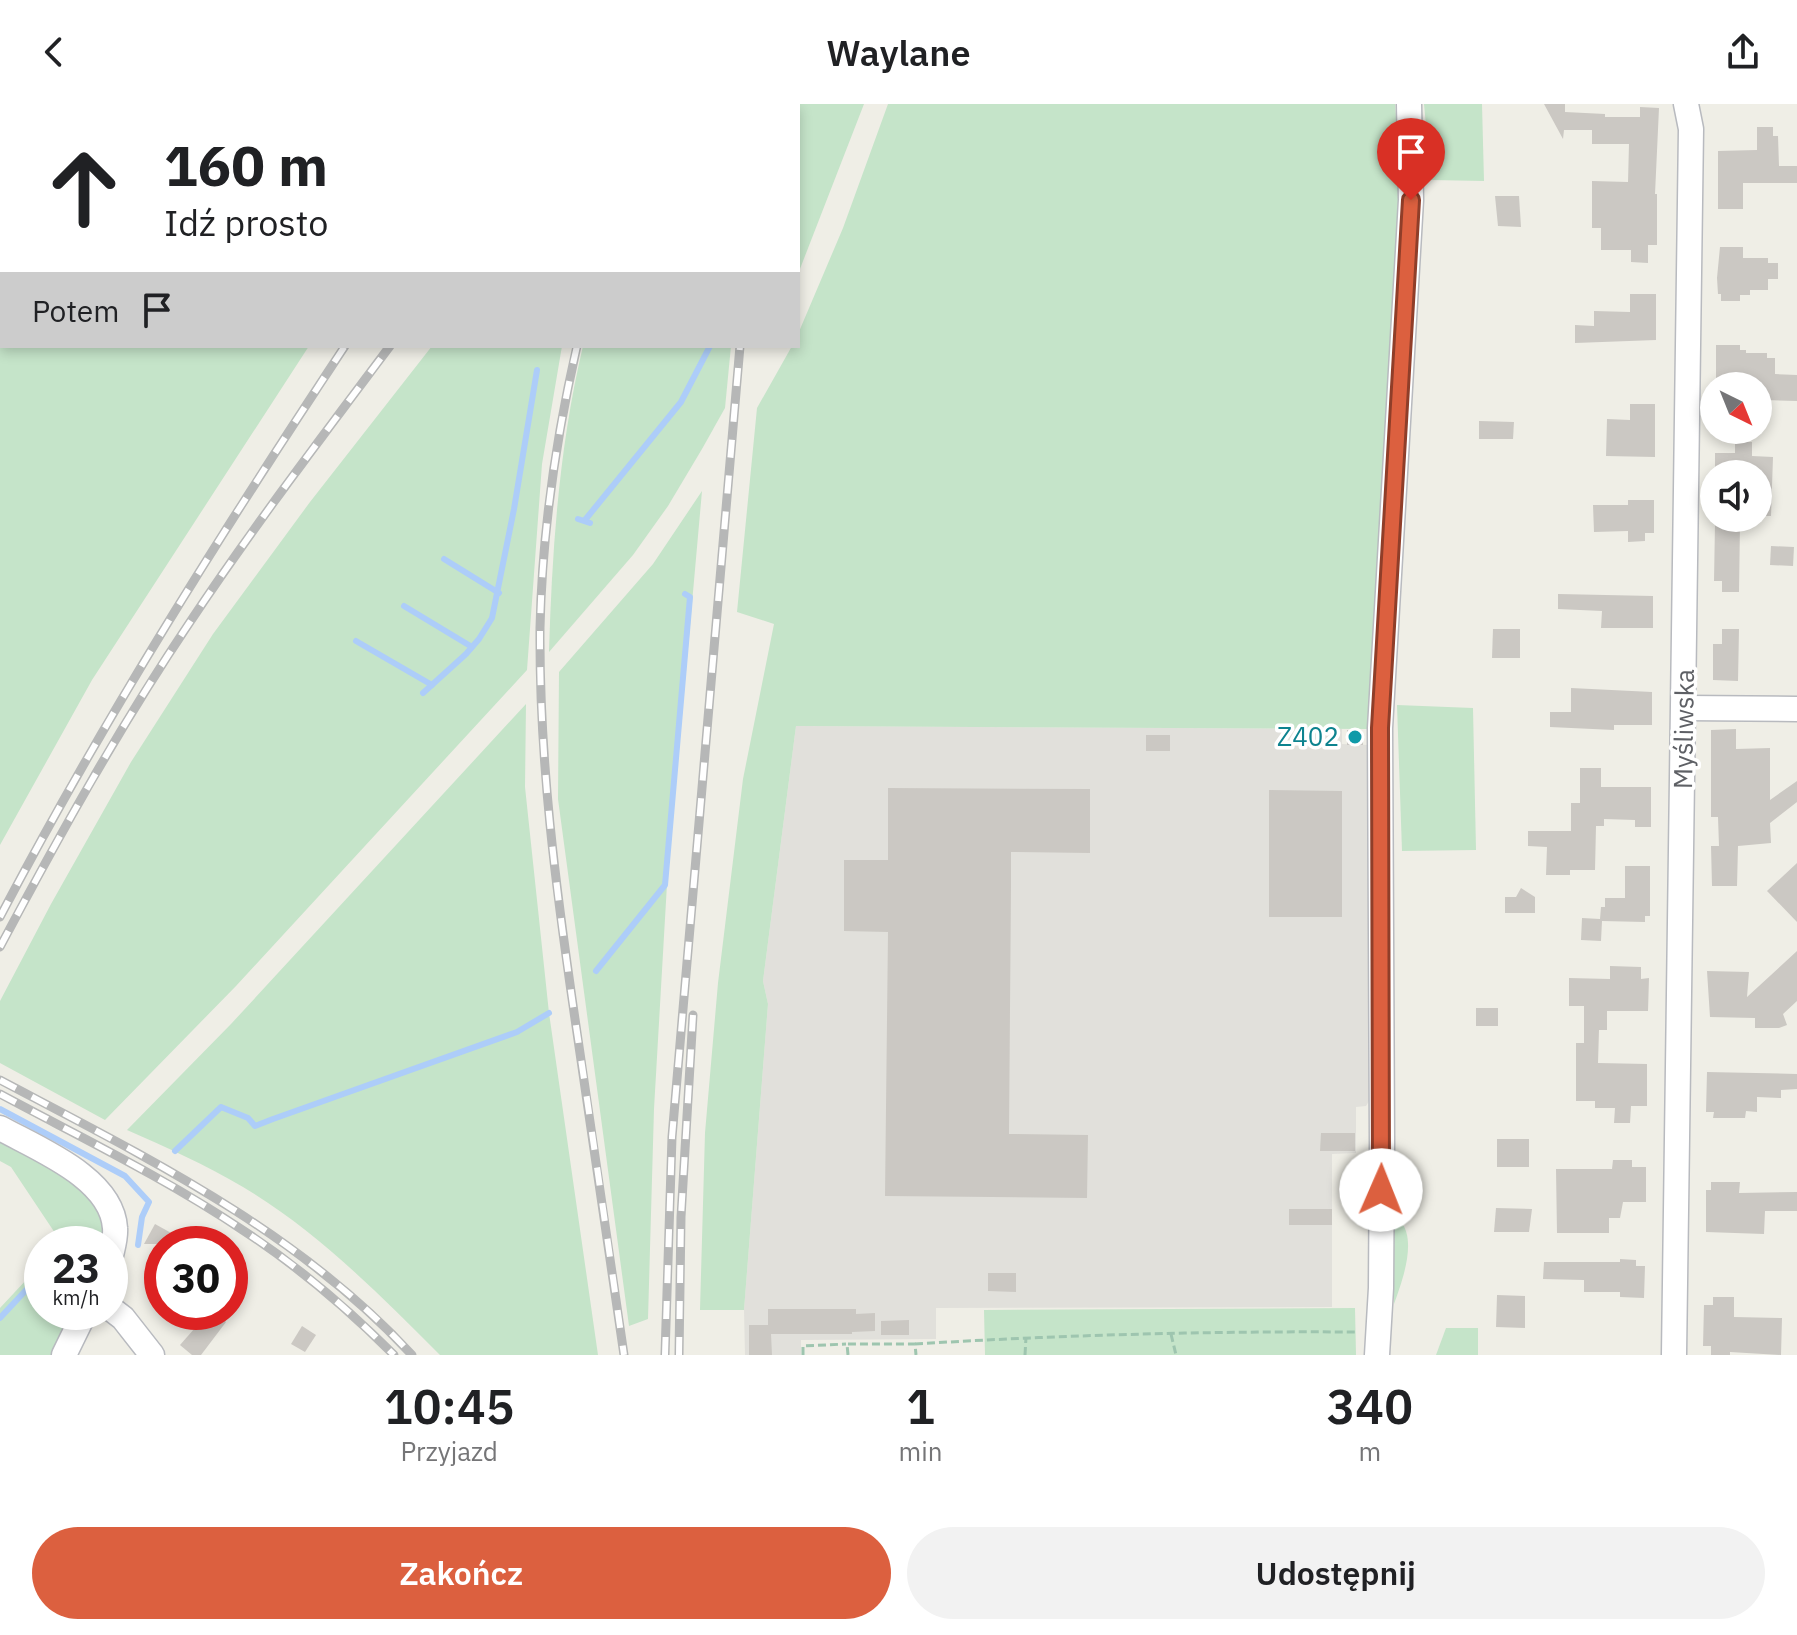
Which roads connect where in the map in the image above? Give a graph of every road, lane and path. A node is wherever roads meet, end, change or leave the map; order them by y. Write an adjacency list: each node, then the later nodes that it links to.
1 (1409, 104): 21 (street)
2 (1686, 104): 3 (street, Myśliwska)
3 (1685, 708): 4 (street); 22 (street, Myśliwska)
4 (1797, 709)
5 (0, 1128): 6 (street)
6 (115, 1226)
7 (128, 1324): 15 (street)
8 (76, 1330): 14 (street)
9 (1364, 1332): 10 (path)
10 (1171, 1334): 11 (path); 20 (path)
11 (1026, 1337): 13 (path); 19 (path)
12 (847, 1344): 13 (path); 16 (path); 17 (path)
13 (915, 1344): 18 (path)
14 (64, 1355)
15 (152, 1355)
16 (803, 1355)
17 (848, 1355)
18 (916, 1355)
19 (1025, 1355)
20 (1176, 1355)
21 (1377, 1355)
22 (1674, 1355)

